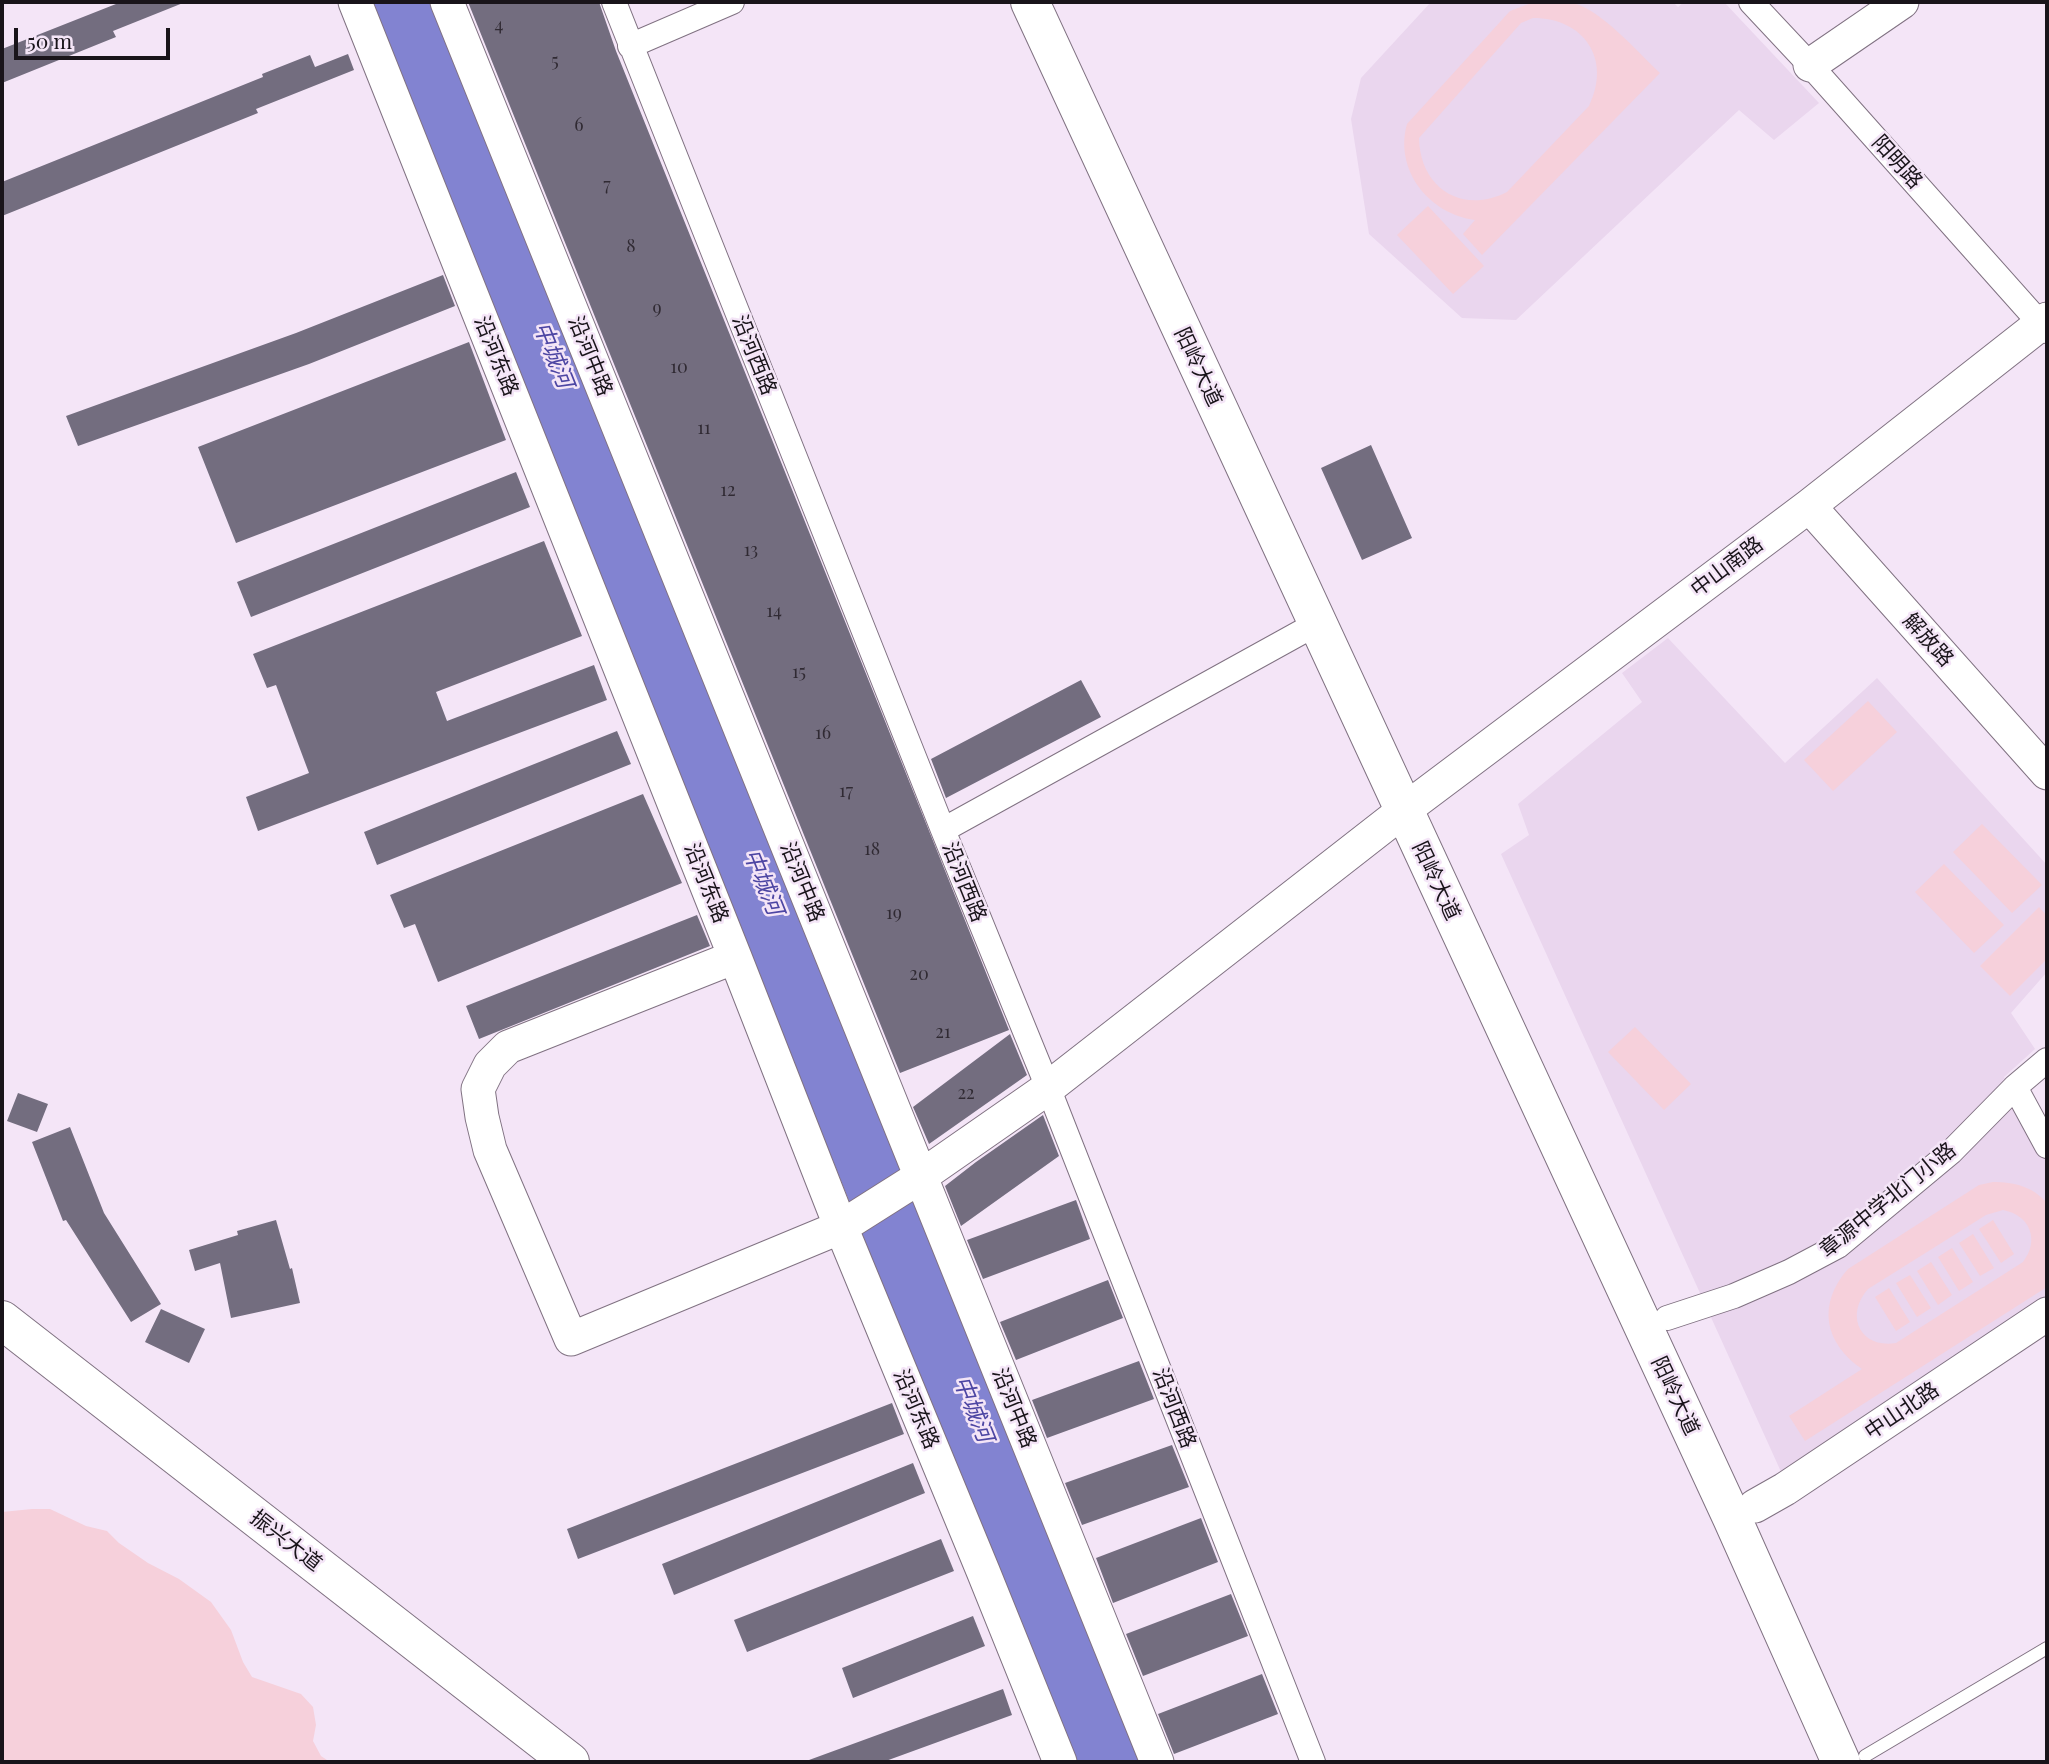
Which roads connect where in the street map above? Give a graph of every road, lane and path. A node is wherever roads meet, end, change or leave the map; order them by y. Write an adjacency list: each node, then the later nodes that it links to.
1 (355, 2): 17 (street, 沿河东路)
2 (447, 2): 22 (street, 沿河中路)
3 (614, 2): 9 (street, 沿河西路)
4 (732, 2): 9 (street)
5 (1030, 2): 13 (main road, 阳岭大道)
6 (1058, 2): 15 (main road, 阳岭大道)
7 (1751, 2): 10 (street, 阳明路)
8 (1902, 2): 10 (street)
9 (630, 46): 16 (street, 沿河西路)
10 (1810, 65): 11 (street, 阳明路)
11 (2045, 324): 12 (street, 中山南路)
12 (1809, 506): 14 (street, 解放路); 15 (street, 中山南路)
13 (1316, 624): 15 (main road, 阳岭大道); 16 (street)
14 (2047, 773)
15 (1414, 803): 20 (street, 中山南路); 25 (main road, 阳岭大道); 30 (main road, 阳岭大道)
16 (943, 830): 20 (street, 沿河西路)
17 (735, 957): 23 (street, 沿河东路); 23 (street, 中山南路)
18 (2047, 1060): 19 (street, 章源中学北门小路)
19 (2015, 1087): 21 (street); 25 (street, 章源中学北门小路)
20 (1048, 1088): 22 (street, 中山南路); 35 (street, 沿河西路)
21 (2047, 1146)
22 (912, 1182): 23 (street, 中山南路); 34 (street, 沿河中路)
23 (852, 1220): 33 (street, 沿河东路)
24 (2047, 1314): 28 (street, 中山北路)
25 (1667, 1318): 28 (main road, 阳岭大道)
26 (2, 1320): 32 (main road, 振兴大道)
27 (2, 1336): 31 (main road, 振兴大道)
28 (1755, 1506): 30 (main road, 阳岭大道)
29 (2047, 1648): 30 (lane)
30 (1858, 1760)
31 (549, 1762)
32 (570, 1762)
33 (1060, 1762)
34 (1157, 1762)
35 (1313, 1762)

